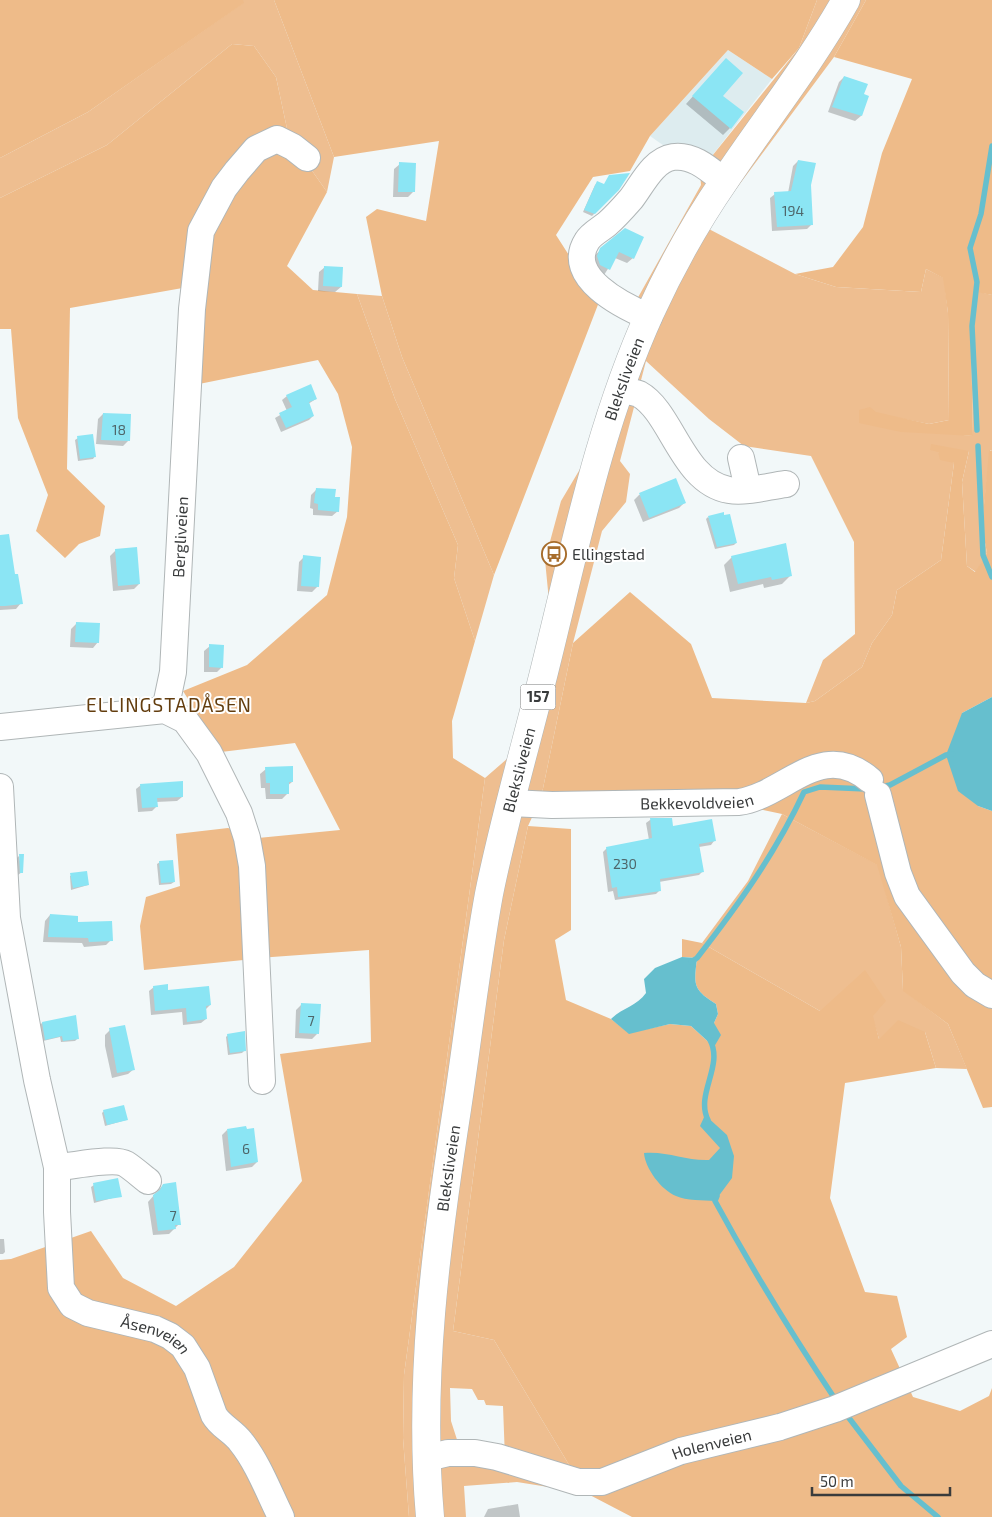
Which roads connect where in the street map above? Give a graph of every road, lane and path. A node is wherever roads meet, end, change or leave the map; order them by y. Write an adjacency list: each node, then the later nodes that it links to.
1 (846, 0): 3 (main road, Bleksliveien / 157)
2 (307, 158): 9 (street, Bergliveien)
3 (724, 181): 4 (main road, Bleksliveien / 157); 4 (street)
4 (649, 317): 5 (main road, Bleksliveien / 157)
5 (620, 389): 8 (street); 12 (main road, Bleksliveien / 157)
6 (741, 458): 8 (street)
7 (786, 484): 8 (street)
8 (748, 488)
9 (165, 710): 10 (street); 14 (street)
10 (0, 727)
11 (0, 787): 15 (street, Åsenveien)
12 (512, 803): 13 (street, Bekkevoldveien); 18 (main road, Bleksliveien / 157)
13 (992, 995)
14 (262, 1081)
15 (57, 1168): 16 (street); 19 (street, Åsenveien)
16 (148, 1181)
17 (992, 1344): 18 (street, Holenveien)
18 (427, 1458): 20 (main road, Bleksliveien / 157)
19 (281, 1517)
20 (430, 1517)

